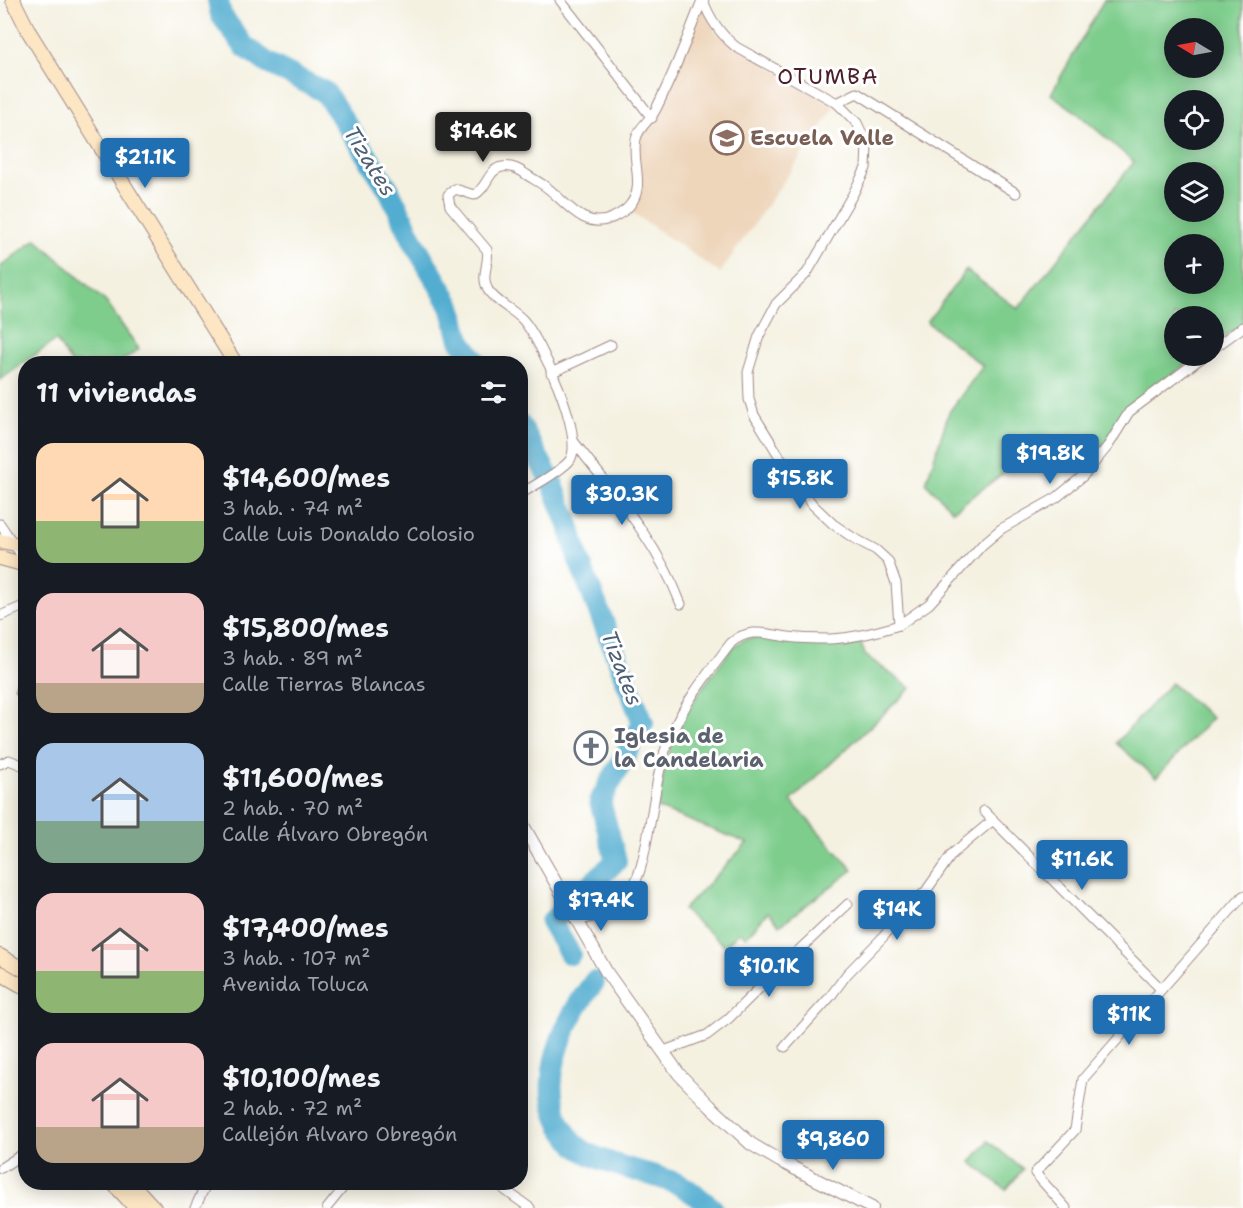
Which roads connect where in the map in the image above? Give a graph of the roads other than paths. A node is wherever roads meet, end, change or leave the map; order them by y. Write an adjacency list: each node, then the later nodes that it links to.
1 (13, 0): 10 (main road)
2 (560, 0): 5 (street)
3 (703, 0): 4 (street); 5 (street)
4 (837, 103): 6 (street); 22 (street)
5 (652, 118): 12 (street)
6 (1016, 193)
7 (1243, 327): 8 (street)
8 (1224, 341)
9 (611, 345): 12 (street)
10 (232, 356)
11 (1191, 366): 22 (street)
12 (551, 373): 13 (street)
13 (574, 442): 14 (street); 19 (street)
14 (528, 489)
15 (0, 524): 16 (street)
16 (13, 543)
17 (0, 558): 18 (main road)
18 (18, 562)
19 (681, 604)
20 (18, 608): 21 (street)
21 (0, 616)
22 (899, 624): 30 (street)
23 (0, 764): 24 (street)
24 (18, 764)
25 (984, 811): 26 (street)
26 (993, 820): 35 (street); 36 (street)
27 (528, 834): 30 (street)
28 (1243, 896): 35 (street)
29 (848, 904): 37 (street)
30 (578, 920): 37 (street)
31 (0, 957): 32 (main road)
32 (18, 967)
33 (0, 973): 34 (main road)
34 (18, 983)
35 (1161, 989): 51 (street)
36 (785, 1047)
37 (664, 1051): 50 (street)
38 (18, 1157): 39 (street)
39 (1, 1168)
40 (119, 1190): 45 (main road)
41 (137, 1190): 46 (main road)
42 (203, 1190): 47 (street)
43 (342, 1190): 48 (street)
44 (506, 1190): 49 (street)
45 (136, 1208)
46 (154, 1208)
47 (195, 1208)
48 (327, 1208)
49 (530, 1208)
50 (872, 1208)
51 (1066, 1208)

